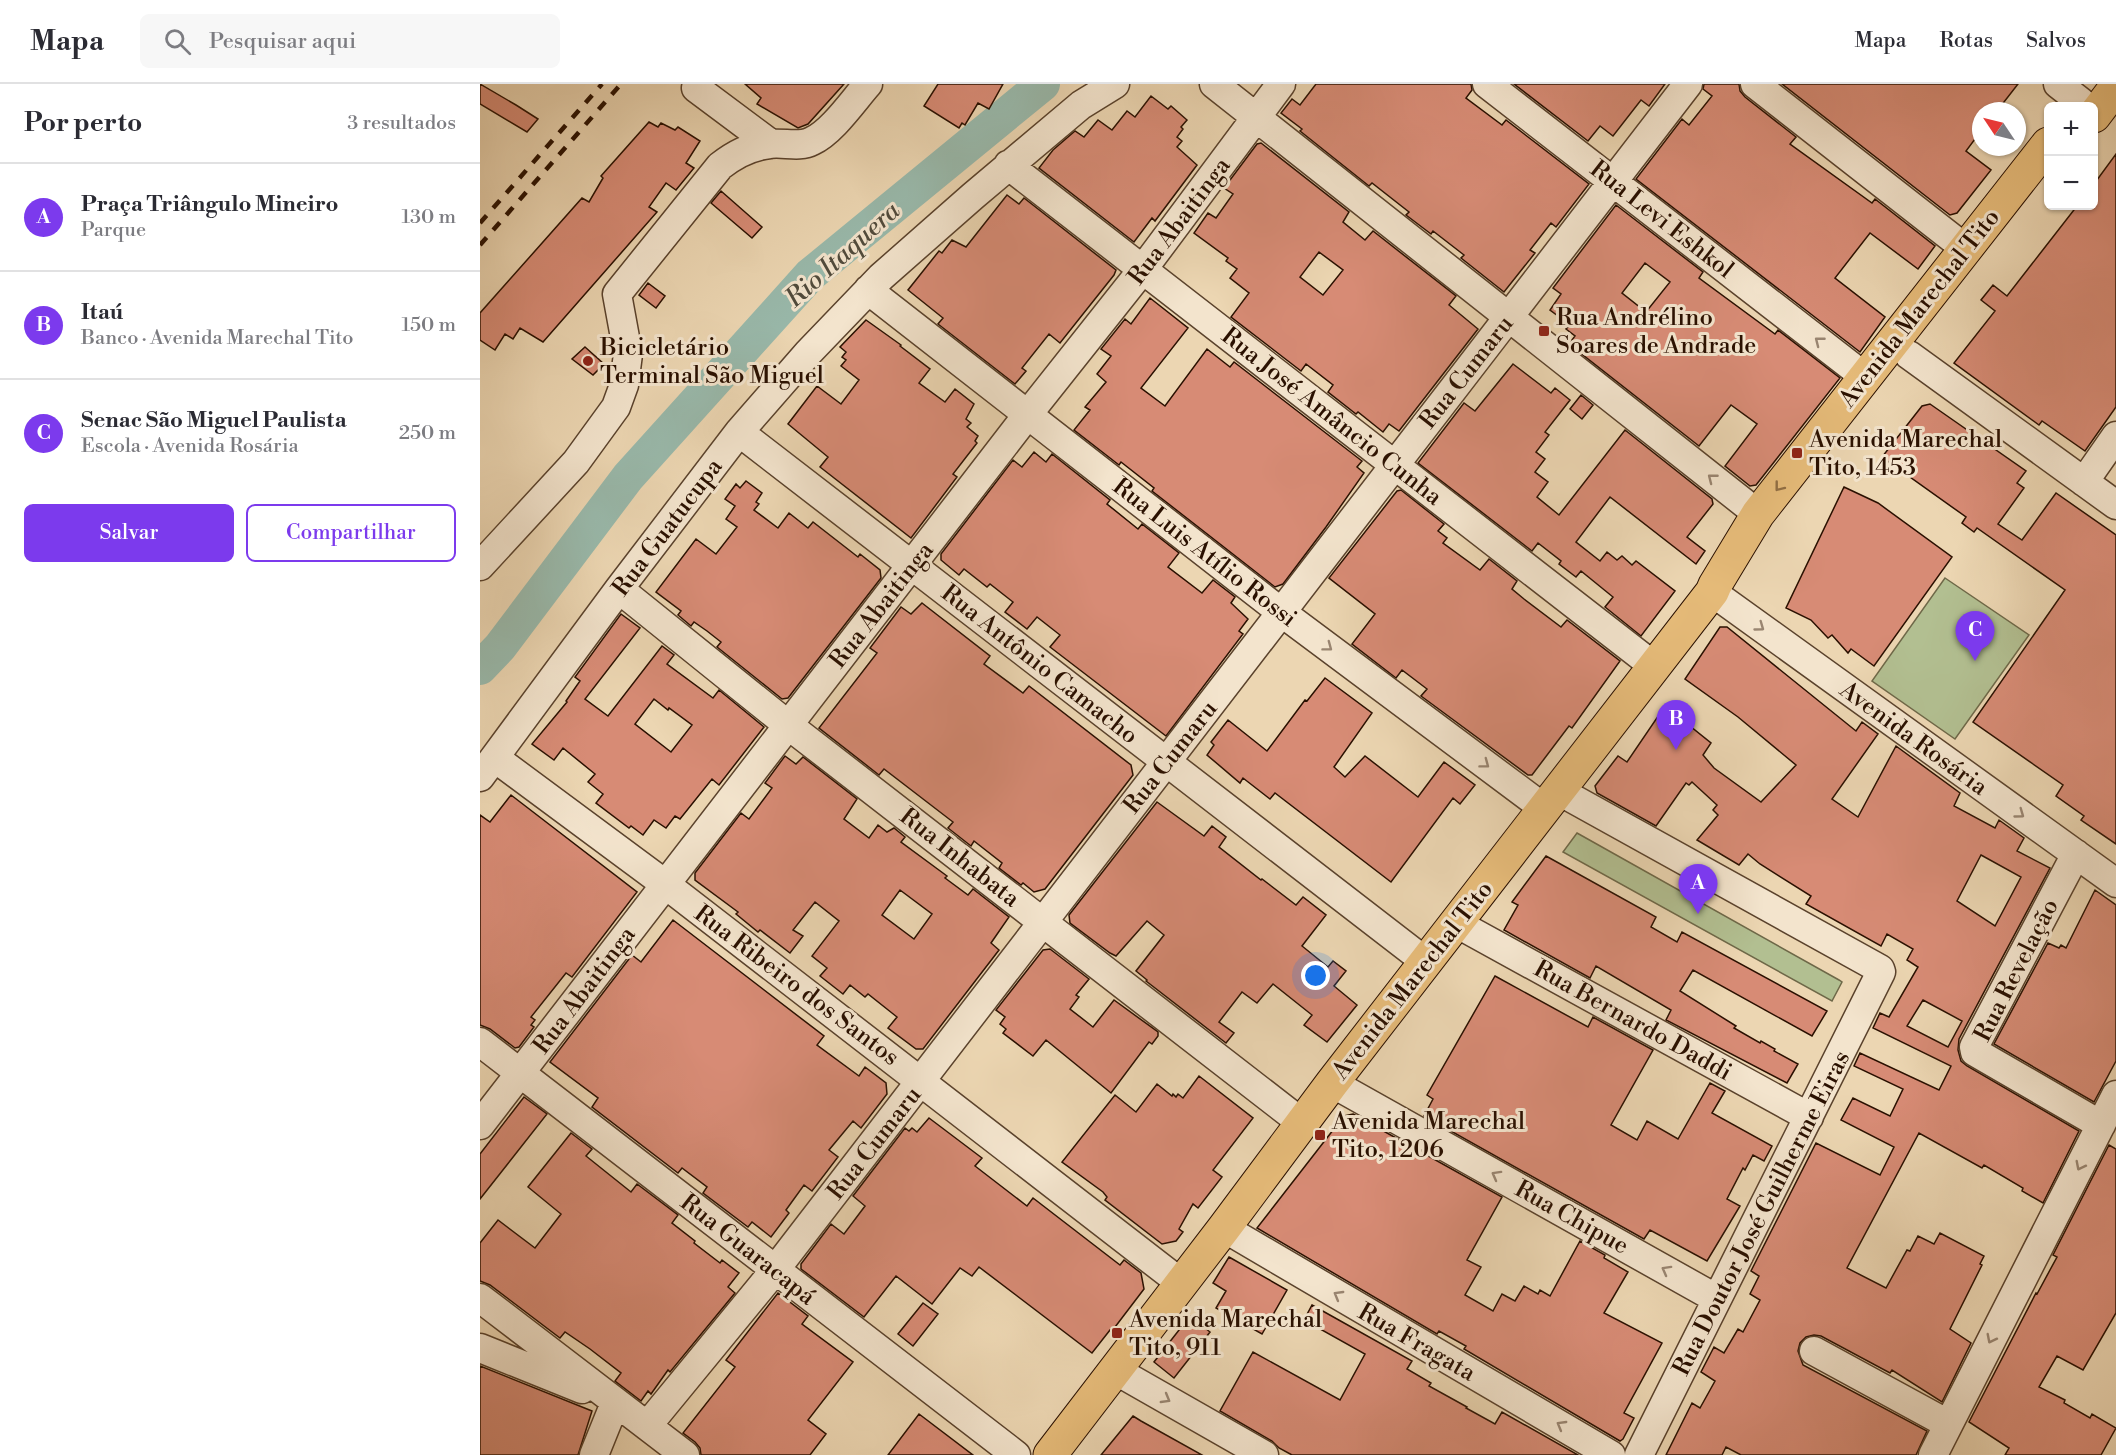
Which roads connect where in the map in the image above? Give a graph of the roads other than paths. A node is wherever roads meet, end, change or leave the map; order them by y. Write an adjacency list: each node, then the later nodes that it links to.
1 (867, 84): 12 (street)
2 (1115, 84): 14 (street)
3 (1214, 84): 11 (street)
4 (1281, 84): 11 (street, Rua Abaitinga)
5 (1487, 84): 16 (street, Rua Levi Eshkol)
6 (1688, 84): 16 (street, Rua Cumaru)
7 (1755, 84): 17 (street)
8 (2116, 87): 10 (main road)
9 (696, 88): 12 (street)
10 (2081, 99)
11 (1256, 118): 18 (street, Rua Abaitinga); 21 (street)
12 (771, 144): 32 (street)
13 (2044, 150): 17 (main road, Avenida Marechal Tito)
14 (1008, 165): 18 (street, Rua José Amâncio Cunha); 19 (street)
15 (2044, 180): 22 (main road, Avenida Marechal Tito)
16 (1613, 181): 21 (street, Rua Cumaru); 23 (street, Rua Levi Eshkol, one-way to 16)
17 (1966, 249): 20 (main road, Avenida Marechal Tito)
18 (1143, 268): 24 (street, Rua Abaitinga); 27 (street, Rua José Amâncio Cunha)
19 (868, 290): 24 (street, Rua Luis Atílio Rossi); 25 (street, Rua Guatucupa)
20 (1929, 295): 22 (main road); 23 (main road, Avenida Marechal Tito)
21 (1508, 318): 27 (street, Rua Cumaru); 30 (street, one-way to 21)
22 (1909, 356): 28 (street); 34 (main road, Avenida Marechal Tito)
23 (1865, 377): 30 (main road, Avenida Marechal Tito, one-way to 30)
24 (1028, 414): 31 (street, Rua Abaitinga); 35 (street, Rua Luis Atílio Rossi)
25 (740, 432): 31 (street, Rua Antônio Camacho); 33 (street, Rua Guatucupa)
26 (2116, 436): 28 (street)
27 (1395, 465): 35 (street, Rua Cumaru); 36 (street, Rua José Amâncio Cunha)
28 (2084, 482): 29 (street)
29 (2116, 505)
30 (1758, 514): 34 (main road)
31 (912, 565): 37 (street, Rua Abaitinga); 38 (street, Rua Antônio Camacho)
32 (480, 566)
33 (619, 589): 37 (street, Rua Inhabata); 39 (street, Rua Guatucupa)
34 (1712, 592): 36 (main road, Avenida Marechal Tito); 41 (street, Avenida Rosária, one-way to 41)
35 (1281, 612): 38 (street, Rua Cumaru); 40 (street, Rua Luis Atílio Rossi, one-way to 40)
36 (1654, 667): 40 (main road, Avenida Marechal Tito)
37 (788, 725): 43 (street, Rua Abaitinga); 44 (street, Rua Inhabata)
38 (1166, 762): 44 (street, Rua Cumaru); 46 (street, Rua Antônio Camacho)
39 (488, 767): 43 (street, Rua Ribeiro dos Santos)
40 (1552, 800): 45 (main road, Avenida Marechal Tito); 47 (street, Rua Luis Atílio Rossi)
41 (2076, 854): 42 (street, Avenida Rosária); 56 (street, Rua Revelação)
42 (2116, 883)
43 (665, 884): 49 (street, Rua Abaitinga); 50 (street, Rua Ribeiro dos Santos)
44 (1043, 922): 50 (street, Rua Cumaru); 54 (street, Rua Inhabata)
45 (1456, 923): 46 (main road, Avenida Marechal Tito); 53 (street, Rua Bernardo Daddi)
46 (1426, 962): 51 (main road, Avenida Marechal Tito)
47 (1881, 971): 53 (street, Rua Doutor José Guilherme Eiras)
48 (480, 1041): 49 (street, Rua Guaracapá)
49 (520, 1073): 55 (street, Rua Abaitinga); 58 (street, Rua Guaracapá)
50 (921, 1081): 58 (street, Rua Cumaru); 59 (street, Rua Ribeiro dos Santos)
51 (1332, 1083): 54 (main road, Avenida Marechal Tito); 61 (street, Rua Chipue, one-way to 51)
52 (2116, 1095): 56 (street)
53 (1809, 1117): 61 (street, Rua Doutor José Guilherme Eiras)
54 (1302, 1123): 57 (main road, Avenida Marechal Tito)
55 (480, 1125)
56 (2101, 1125): 67 (street, one-way to 67)
57 (1224, 1228): 59 (main road, Avenida Marechal Tito); 73 (street, Rua Fragata, one-way to 57)
58 (775, 1270): 66 (street, Rua Cumaru); 70 (street, Rua Guaracapá)
59 (1181, 1283): 64 (main road, Avenida Marechal Tito)
60 (480, 1299): 65 (street)
61 (1717, 1299): 74 (street, Rua Doutor José Guilherme Eiras)
62 (480, 1348): 65 (street)
63 (1814, 1351): 67 (street)
64 (1115, 1370): 71 (main road, Avenida Marechal Tito); 72 (street, one-way to 72)
65 (612, 1401): 66 (street); 68 (street)
66 (647, 1426): 69 (street)
67 (1943, 1445)
68 (594, 1455)
69 (685, 1455)
70 (1016, 1455)
71 (1050, 1455)
72 (1264, 1455)
73 (1611, 1455)
74 (1639, 1455)

